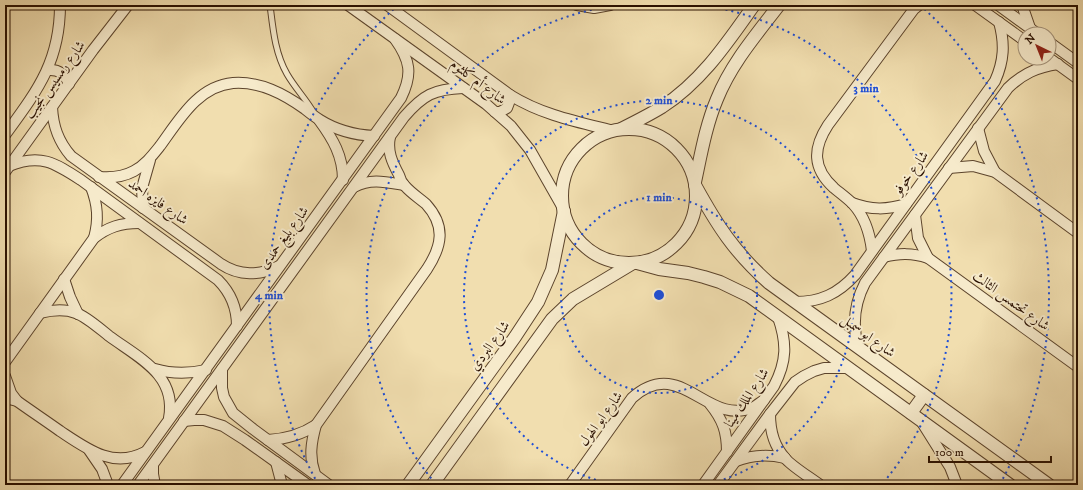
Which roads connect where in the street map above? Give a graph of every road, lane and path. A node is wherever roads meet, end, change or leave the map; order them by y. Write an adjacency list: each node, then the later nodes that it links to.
1 (60, 5): 24 (street, شارع رمسيس نجيب)
2 (128, 5): 16 (street, شارع رمسيس نجيب)
3 (135, 5): 16 (street)
4 (270, 5): 35 (lane)
5 (348, 5): 20 (street, شارع أم كلثوم)
6 (387, 5): 29 (street, شارع أم كلثوم)
7 (577, 5): 8 (street)
8 (610, 5)
9 (754, 5): 37 (street)
10 (779, 5): 49 (street)
11 (975, 5): 15 (street)
12 (998, 5): 17 (street)
13 (1022, 5): 18 (street)
14 (916, 6): 53 (street)
15 (999, 22): 19 (street); 28 (street, شارع خوفو)
16 (114, 23): 26 (street, شارع رمسيس نجيب)
17 (1027, 26)
18 (1032, 26)
19 (1017, 35)
20 (395, 39): 27 (street, شارع أم كلثوم); 32 (street, شارع بليغ حمدى)
21 (1057, 48): 22 (street)
22 (1078, 63)
23 (1058, 64): 25 (street); 30 (street, شارع خوفو)
24 (48, 70): 26 (street); 38 (street, شارع رمسيس نجيب)
25 (1078, 79)
26 (69, 84): 31 (street, شارع رمسيس نجيب)
27 (463, 88): 33 (street, شارع أم كلثوم); 34 (street, شارع بليغ حمدى)
28 (988, 91): 30 (street); 54 (street, شارع خوفو)
29 (510, 95): 33 (street); 37 (street, شارع أم كلثوم)
30 (999, 99): 36 (street, شارع خوفو)
31 (52, 107): 43 (street, شارع رمسيس نجيب); 44 (street, شارع فايزه احمد)
32 (394, 110): 34 (street); 39 (street, شارع بليغ حمدى)
33 (495, 112): 56 (street, شارع أم كلثوم)
34 (404, 117): 40 (street, شارع بليغ حمدى)
35 (319, 120): 39 (street); 41 (street); 48 (street)
36 (978, 128): 42 (street, شارع خوفو); 45 (street)
37 (616, 131): 49 (street); 56 (street)
38 (5, 135)
39 (374, 136): 48 (street, شارع بليغ حمدى)
40 (390, 137): 50 (street); 52 (street, شارع بليغ حمدى)
41 (152, 157): 46 (street); 55 (street)
42 (949, 168): 45 (street); 57 (street, شارع خوفو)
43 (7, 169): 47 (street, شارع فايزه احمد)
44 (88, 169): 46 (street, شارع فايزه احمد); 47 (street)
45 (995, 172): 59 (street)
46 (99, 177): 55 (street, شارع فايزه احمد)
47 (81, 180): 51 (street, شارع فايزه احمد)
48 (343, 180): 61 (street, شارع بليغ حمدى)
49 (695, 183): 66 (street); 73 (street, شارع ابو سمبل)
50 (404, 185): 52 (street); 99 (street)
51 (91, 187): 58 (street, شارع فايزه احمد); 60 (street)
52 (354, 187): 62 (street, شارع بليغ حمدى)
53 (852, 203): 54 (street); 63 (street)
54 (906, 204): 63 (street, شارع خوفو)
55 (143, 208): 68 (street, شارع فايزه احمد)
56 (564, 209): 66 (street); 98 (street, شارع البردي)
57 (915, 215): 64 (street, شارع خوفو); 65 (street, شارع تحتمس الثالث)
58 (139, 223): 60 (street); 71 (street, شارع فايزه احمد)
59 (1078, 233)
60 (94, 238): 70 (street)
61 (297, 243): 62 (street); 67 (street, شارع بليغ حمدى)
62 (308, 251): 83 (street, شارع بليغ حمدى)
63 (872, 251): 69 (street, شارع خوفو)
64 (884, 257): 65 (street, شارع تحتمس الثالث); 72 (street, شارع خوفو)
65 (928, 258): 80 (street, شارع تحتمس الثالث)
66 (635, 263): 76 (street); 101 (street)
67 (281, 265): 68 (street, شارع فايزه احمد); 77 (street, شارع بليغ حمدى)
68 (227, 268): 71 (street)
69 (855, 276): 72 (street); 73 (street, شارع خوفو)
70 (64, 279): 74 (street); 75 (street)
71 (218, 280): 77 (street, شارع فايزه احمد)
72 (865, 283): 78 (street, شارع خوفو)
73 (795, 302): 78 (street, شارع ابو سمبل)
74 (40, 312): 75 (street); 79 (street)
75 (78, 314): 82 (street)
76 (778, 317): 81 (street); 86 (street, شارع الملك مينا)
77 (237, 326): 84 (street, شارع بليغ حمدى)
78 (858, 347): 88 (street, شارع ابو سمبل)
79 (5, 362)
80 (1078, 367)
81 (849, 368): 87 (street, شارع الملك مينا); 93 (street)
82 (155, 369): 84 (street); 95 (street)
83 (222, 369): 97 (street, شارع بليغ حمدى); 100 (street)
84 (206, 370): 95 (street, شارع بليغ حمدى)
85 (5, 376): 91 (street)
86 (780, 376): 87 (street); 90 (street, شارع الملك مينا)
87 (795, 382): 94 (street, شارع الملك مينا)
88 (924, 395): 93 (street); 130 (street, شارع ابو سمبل)
89 (5, 398): 91 (street)
90 (764, 400): 92 (street, شارع ابو الهول); 108 (street, شارع الملك مينا)
91 (17, 401): 106 (street)
92 (708, 403): 108 (street, شارع ابو الهول); 124 (street, شارع ابو الهول)
93 (911, 413): 96 (street)
94 (770, 414): 109 (street); 110 (street, شارع الملك مينا)
95 (169, 420): 102 (street, شارع بليغ حمدى)
96 (921, 420): 128 (street); 129 (street)
97 (184, 421): 103 (street); 105 (street, شارع بليغ حمدى)
98 (453, 423): 101 (street); 114 (street, شارع البردي)
99 (316, 425): 104 (street); 113 (street)
100 (253, 429): 103 (street); 104 (street)
101 (468, 434): 123 (street)
102 (157, 437): 105 (street); 107 (street, شارع بليغ حمدى)
103 (245, 440): 111 (street)
104 (268, 440): 113 (street)
105 (166, 447): 112 (street, شارع بليغ حمدى)
106 (89, 450): 107 (street); 115 (street)
107 (147, 451): 116 (street, شارع بليغ حمدى)
108 (726, 452): 125 (street, شارع الملك مينا)
109 (785, 458): 110 (street); 127 (street)
110 (736, 461): 126 (street, شارع الملك مينا)
111 (276, 462): 119 (street); 120 (street)
112 (153, 465): 117 (street, شارع بليغ حمدى); 118 (street)
113 (315, 474): 121 (street)
114 (412, 480): 122 (street)
115 (108, 485)
116 (122, 485)
117 (138, 485)
118 (155, 485)
119 (282, 485)
120 (308, 485)
121 (329, 485)
122 (405, 485)
123 (432, 485)
124 (570, 485)
125 (703, 485)
126 (718, 485)
127 (820, 485)
128 (957, 485)
129 (1010, 485)
130 (1049, 485)

